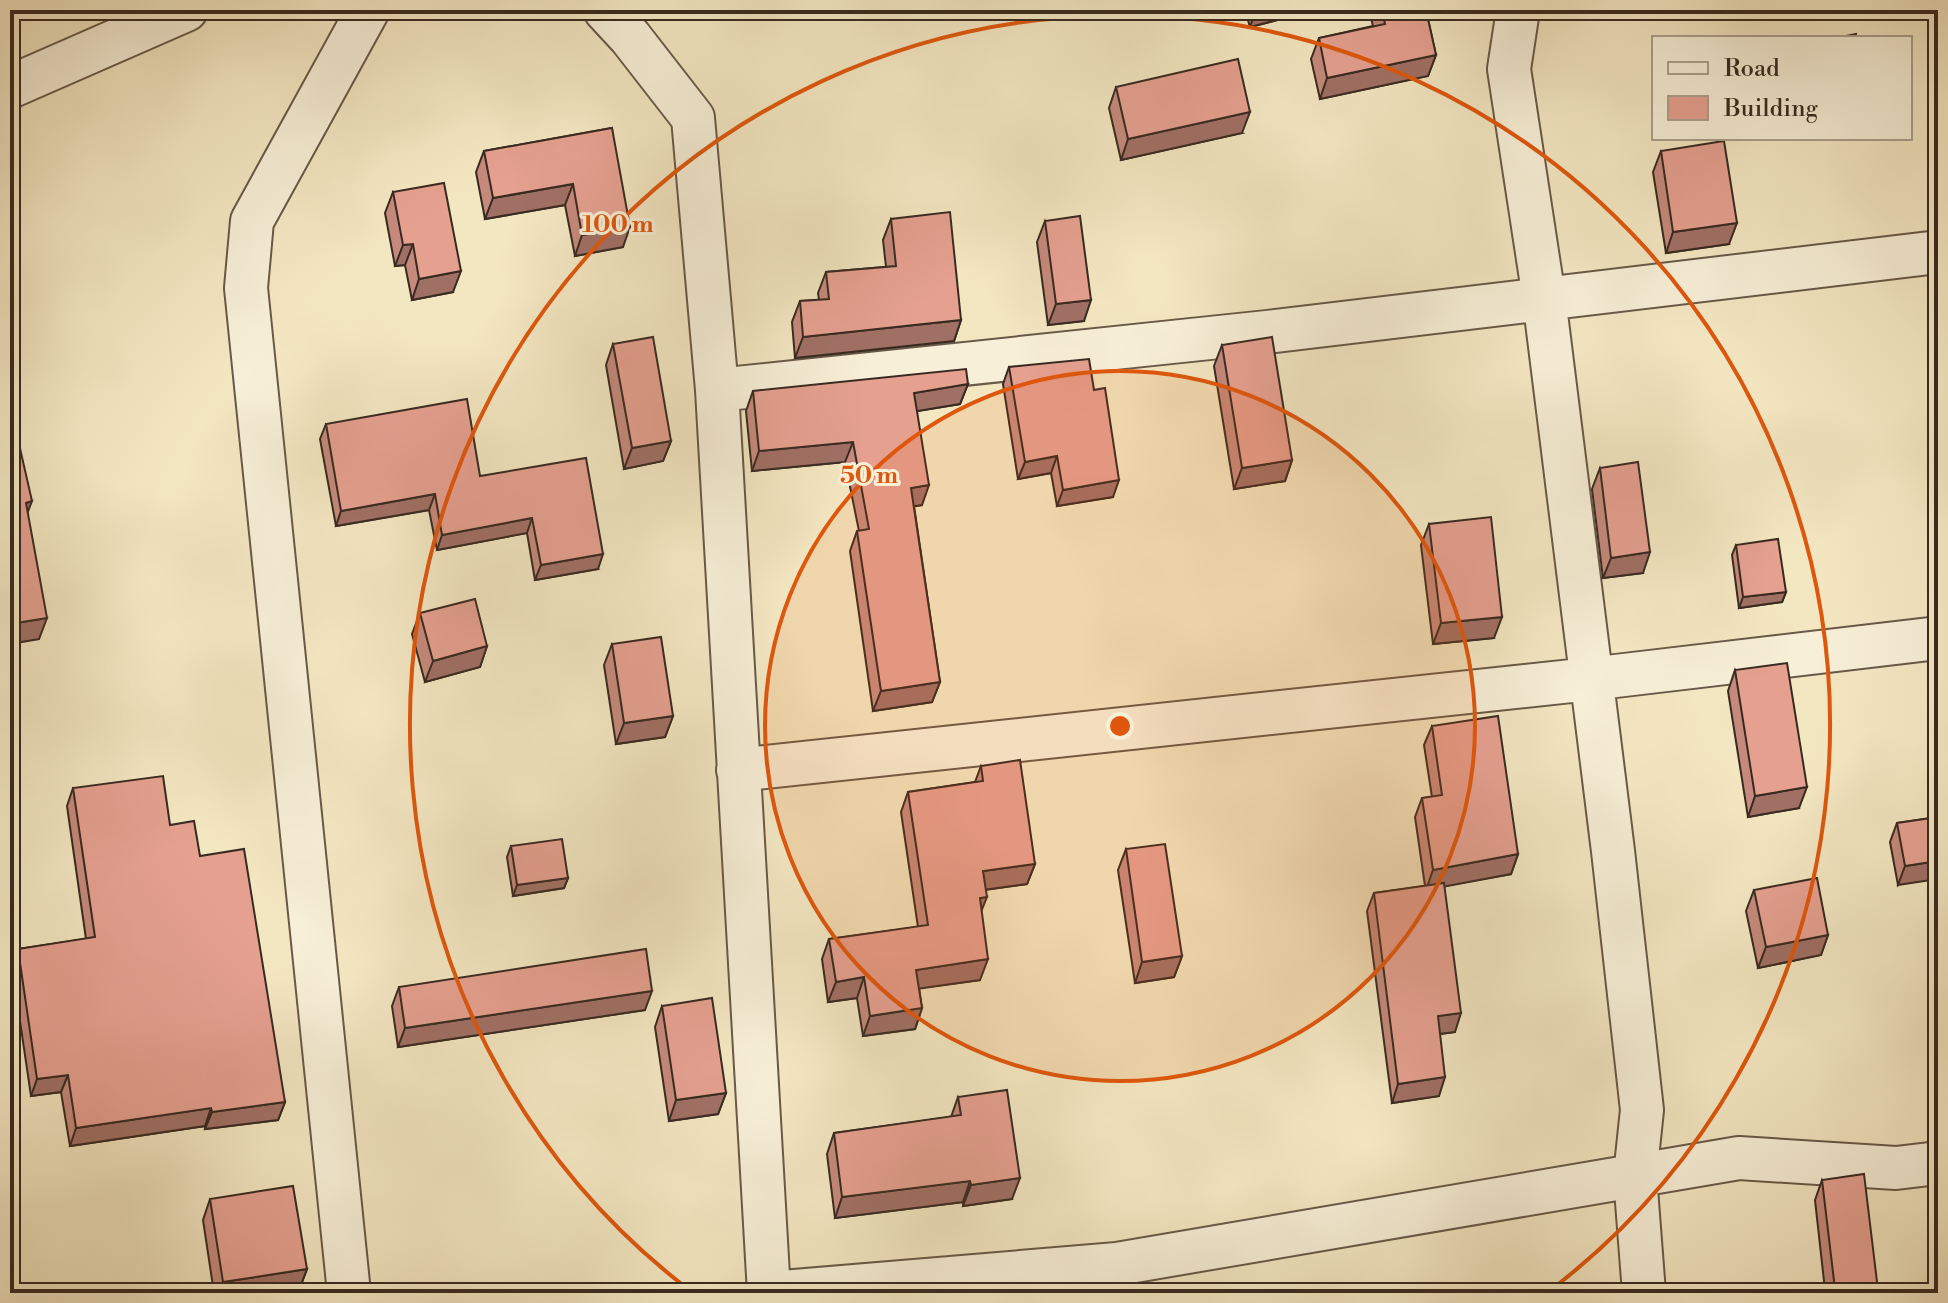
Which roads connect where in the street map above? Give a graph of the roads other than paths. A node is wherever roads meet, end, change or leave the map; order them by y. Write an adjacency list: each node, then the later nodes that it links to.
1 (186, 10): 5 (street)
2 (368, 10): 14 (street)
3 (605, 10): 8 (street)
4 (1518, 10): 7 (street)
5 (10, 87)
6 (1938, 252): 7 (street)
7 (1544, 298): 8 (street); 10 (street)
8 (717, 390): 11 (street)
9 (1938, 638): 10 (street)
10 (1590, 679): 11 (street); 13 (street)
11 (738, 770): 15 (street)
12 (1938, 1163): 13 (street)
13 (1635, 1176): 15 (street); 16 (street)
14 (349, 1293)
15 (770, 1293)
16 (1644, 1293)

